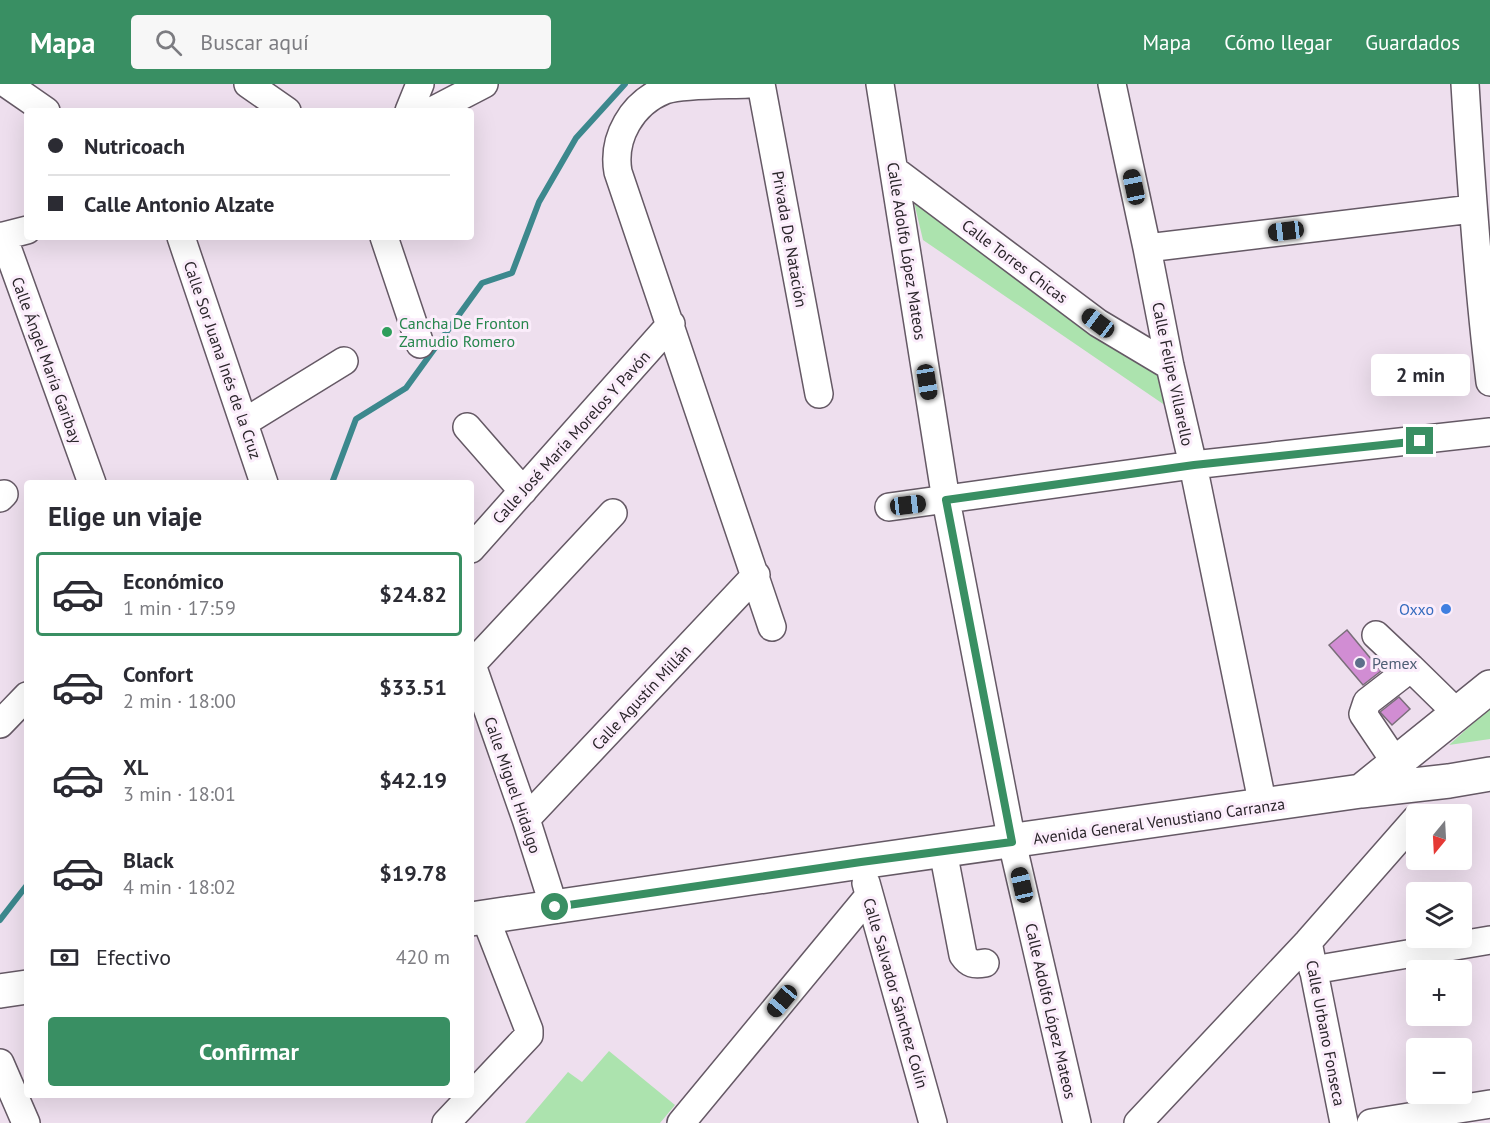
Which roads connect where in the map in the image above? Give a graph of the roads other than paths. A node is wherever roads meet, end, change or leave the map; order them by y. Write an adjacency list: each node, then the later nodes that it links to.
1 (8, 84): 11 (street)
2 (248, 84): 12 (street)
3 (420, 84): 13 (street)
4 (484, 84): 14 (street)
5 (748, 84): 10 (street)
6 (761, 84): 28 (street, Privada De Natación)
7 (880, 84): 15 (street, Calle Adolfo López Mateos)
8 (1112, 84): 21 (street, Calle Felipe Villarello)
9 (1465, 84): 16 (street)
10 (665, 87): 23 (street)
11 (42, 108)
12 (283, 108)
13 (410, 108)
14 (438, 108)
15 (894, 170): 26 (street, Calle Torres Chicas); 36 (street, Calle Adolfo López Mateos)
16 (1472, 209): 18 (street); 21 (street)
17 (10, 234): 33 (street, Calle Ángel María Garibay)
18 (1483, 236): 22 (street)
19 (182, 240): 29 (street, Calle Sor Juana Inés de la Cruz)
20 (385, 240): 24 (street)
21 (1147, 248): 26 (street, Calle Felipe Villarello)
22 (1485, 306): 27 (street)
23 (671, 324): 35 (street, Calle José María Morelos Y Pavón); 40 (street)
24 (420, 344)
25 (344, 361): 29 (street)
26 (1170, 366): 32 (street, Calle Felipe Villarello)
27 (1490, 382)
28 (819, 394)
29 (245, 422): 34 (street, Calle Sor Juana Inés de la Cruz)
30 (467, 427): 35 (street)
31 (1489, 433): 32 (street)
32 (1194, 465): 36 (street); 55 (street, Calle Felipe Villarello)
33 (91, 480)
34 (263, 480)
35 (523, 491): 39 (street, Calle José María Morelos Y Pavón)
36 (946, 500): 37 (street); 58 (street, Calle Adolfo López Mateos)
37 (889, 507)
38 (613, 513): 43 (street)
39 (474, 546)
40 (756, 575): 41 (street); 56 (street, Calle Agustín Millán)
41 (772, 627)
42 (1376, 636): 44 (street)
43 (474, 660)
44 (1411, 668): 48 (street); 50 (street)
45 (474, 672): 56 (street, Calle Miguel Hidalgo)
46 (1490, 687): 48 (main road)
47 (24, 699): 49 (street)
48 (1458, 714): 50 (main road)
49 (0, 724)
50 (1396, 763): 53 (main road)
51 (1490, 774): 52 (main road, Avenida General Venustiano Carranza)
52 (1449, 781): 53 (main road, Avenida General Venustiano Carranza); 54 (street)
53 (1361, 791): 55 (main road, Avenida General Venustiano Carranza)
54 (1429, 804)
55 (1263, 806): 58 (main road, Avenida General Venustiano Carranza)
56 (526, 819): 62 (street, Calle Miguel Hidalgo)
57 (1406, 830): 65 (street)
58 (1012, 842): 59 (main road, Avenida General Venustiano Carranza); 78 (street, Calle Adolfo López Mateos)
59 (943, 851): 60 (main road, Avenida General Venustiano Carranza); 66 (street)
60 (861, 862): 61 (street, Calle Salvador Sánchez Colín); 62 (main road, Avenida General Venustiano Carranza)
61 (868, 897): 76 (street); 77 (street, Calle Salvador Sánchez Colín)
62 (555, 907): 63 (main road, Avenida General Venustiano Carranza)
63 (478, 918): 71 (street)
64 (1490, 940): 67 (street)
65 (1308, 942): 67 (street, Calle Urbano Fonseca); 79 (street)
66 (985, 963)
67 (1313, 970): 80 (street, Calle Urbano Fonseca)
68 (24, 988): 69 (main road)
69 (0, 992)
70 (0, 1063): 74 (street)
71 (474, 1094)
72 (470, 1098): 75 (street)
73 (1490, 1104): 81 (street)
74 (26, 1123)
75 (446, 1123)
76 (681, 1123)
77 (933, 1123)
78 (1077, 1123)
79 (1138, 1123)
80 (1344, 1123)
81 (1371, 1123)

